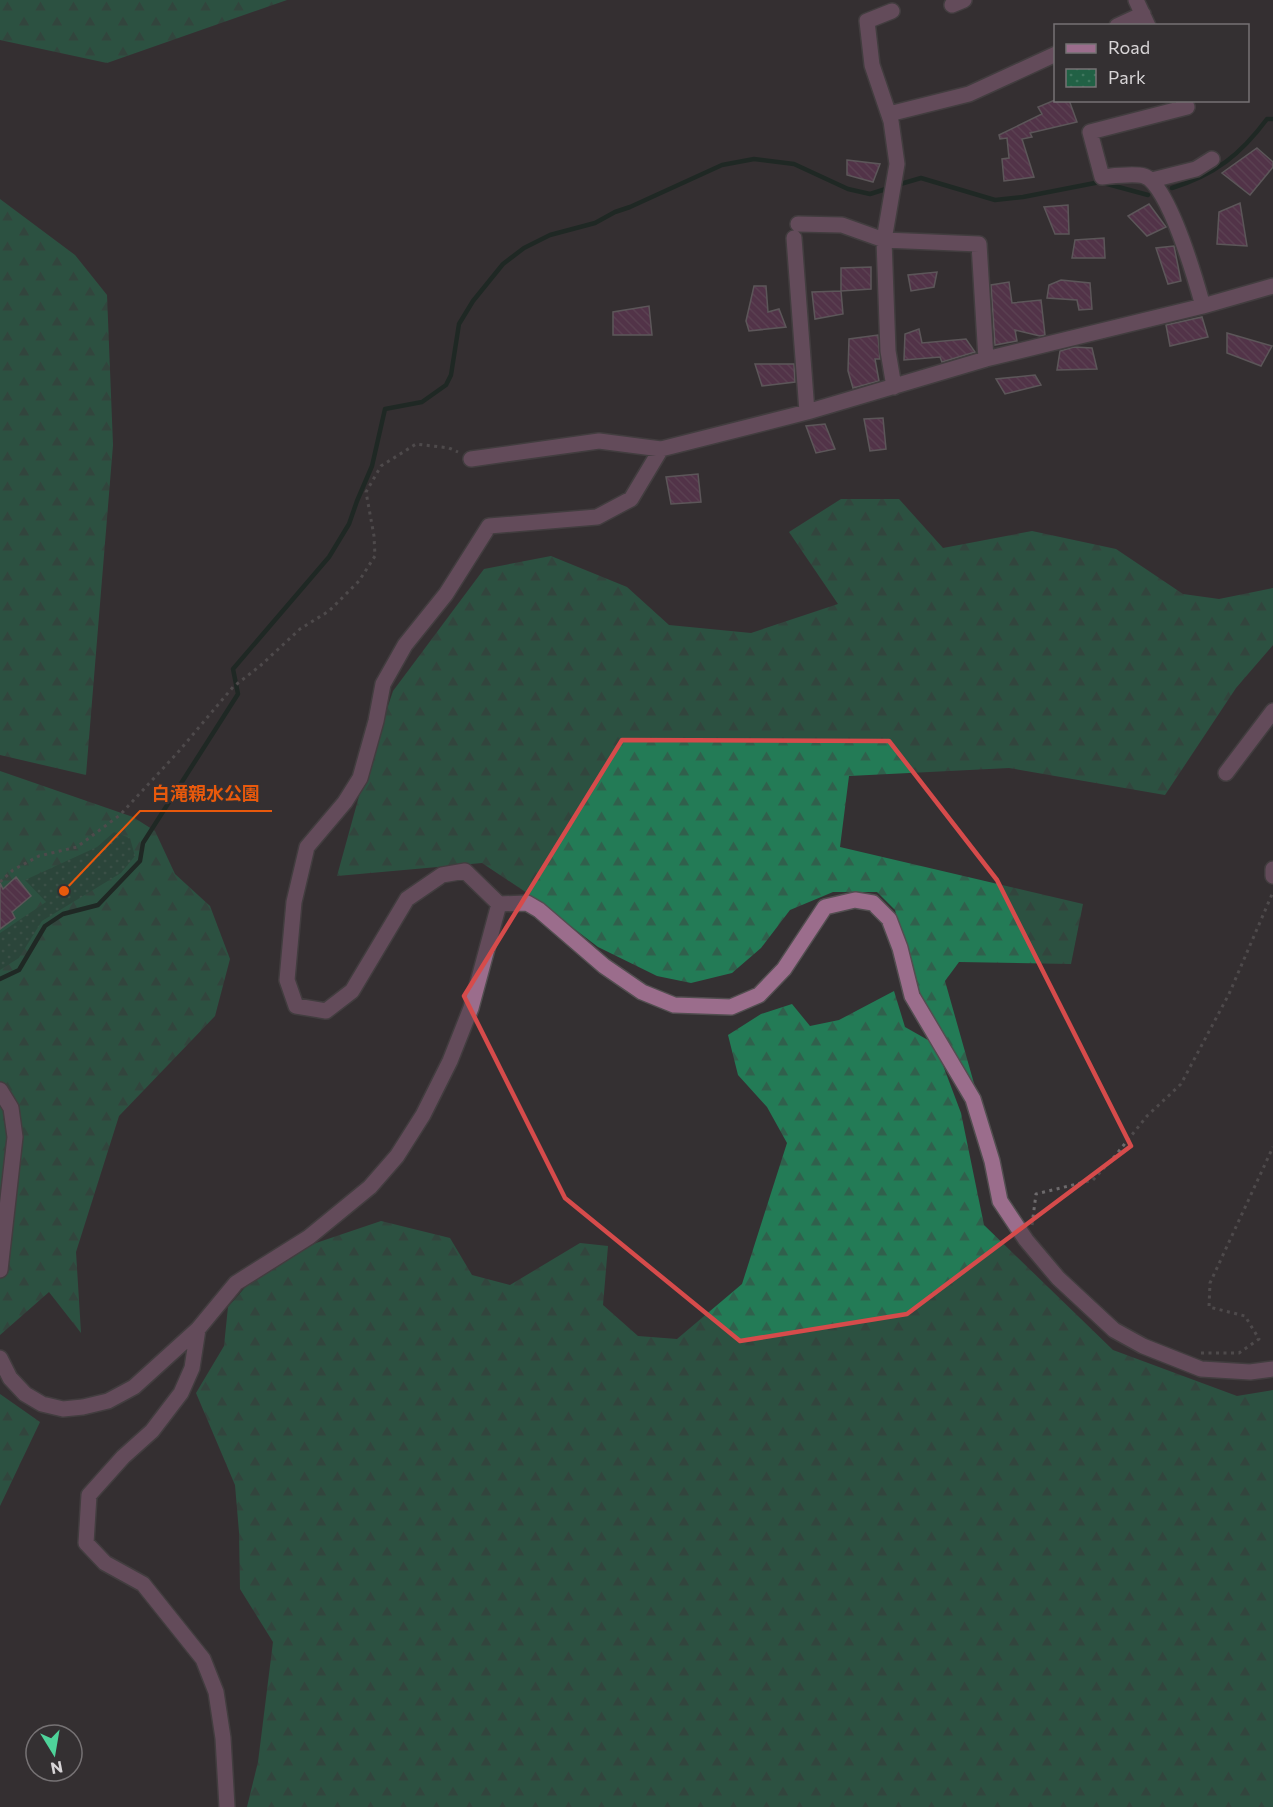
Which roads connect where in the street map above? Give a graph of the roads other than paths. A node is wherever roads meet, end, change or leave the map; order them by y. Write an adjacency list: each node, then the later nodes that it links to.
1 (892, 11): 6 (street)
2 (1142, 13): 3 (street)
3 (1121, 24)
4 (1054, 55): 6 (street)
5 (1184, 102): 8 (street)
6 (889, 114): 9 (street)
7 (1212, 159): 8 (street)
8 (1152, 180): 11 (street)
9 (884, 240): 12 (street); 13 (street); 14 (street)
10 (1273, 286): 11 (street)
11 (1203, 306): 12 (street)
12 (986, 359): 13 (street)
13 (894, 387): 14 (street)
14 (807, 412): 15 (street)
15 (661, 449): 16 (street); 21 (street)
16 (471, 459)
17 (1273, 711): 18 (street)
18 (1226, 773)
19 (1273, 869): 20 (street)
20 (1273, 876)
21 (499, 904): 24 (street); 26 (street)
22 (0, 1090): 23 (street)
23 (0, 1270)
24 (198, 1329): 25 (street); 27 (street)
25 (0, 1358)
26 (1273, 1369)
27 (227, 1807)

